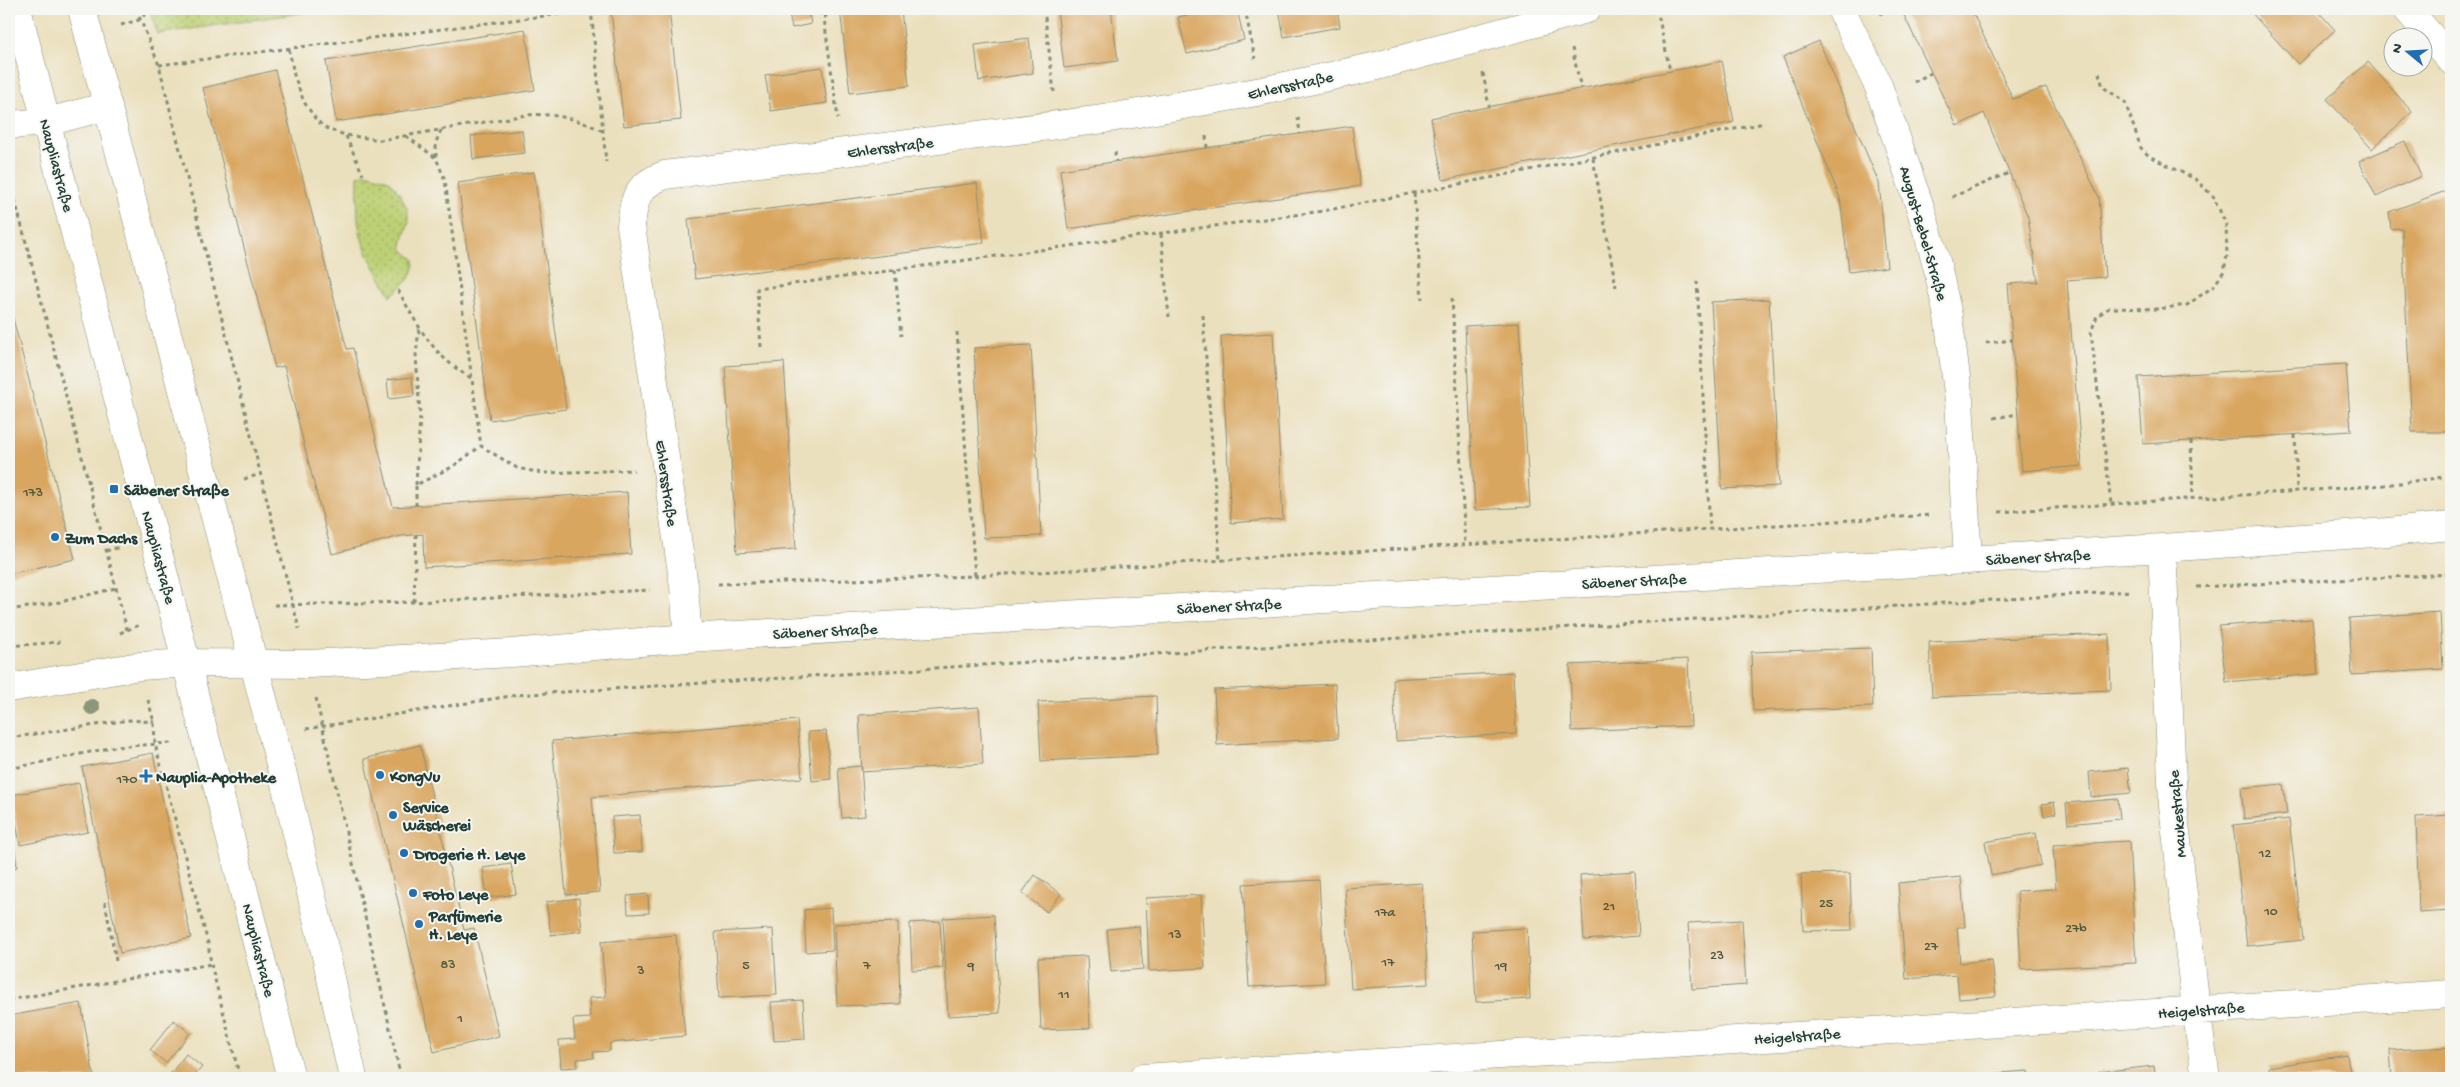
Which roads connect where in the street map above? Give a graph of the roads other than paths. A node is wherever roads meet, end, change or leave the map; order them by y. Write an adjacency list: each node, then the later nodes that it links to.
1 (17, 9): 8 (street, Naupliastraße)
2 (82, 9): 7 (street)
3 (1840, 9): 12 (street, August-Bebel-Straße)
4 (2406, 9): 6 (street)
5 (1576, 12): 13 (street, Ehlersstraße)
6 (2451, 60)
7 (108, 106): 8 (street); 15 (street)
8 (47, 122): 9 (street); 14 (street, Naupliastraße)
9 (9, 125)
10 (2451, 526): 11 (street, Säbener Straße)
11 (2162, 548): 12 (street, Säbener Straße); 18 (street, Maukestraße)
12 (1968, 560): 13 (street, Säbener Straße)
13 (688, 638): 15 (street, Säbener Straße)
14 (187, 663): 15 (street, Säbener Straße); 16 (street, Säbener Straße); 19 (street, Naupliastraße)
15 (254, 663): 20 (street)
16 (9, 688)
17 (2451, 994): 18 (street, Heigelstraße)
18 (2196, 1009): 21 (street, Heigelstraße); 22 (street, Maukestraße)
19 (291, 1078)
20 (353, 1078)
21 (1143, 1078)
22 (2206, 1078)

